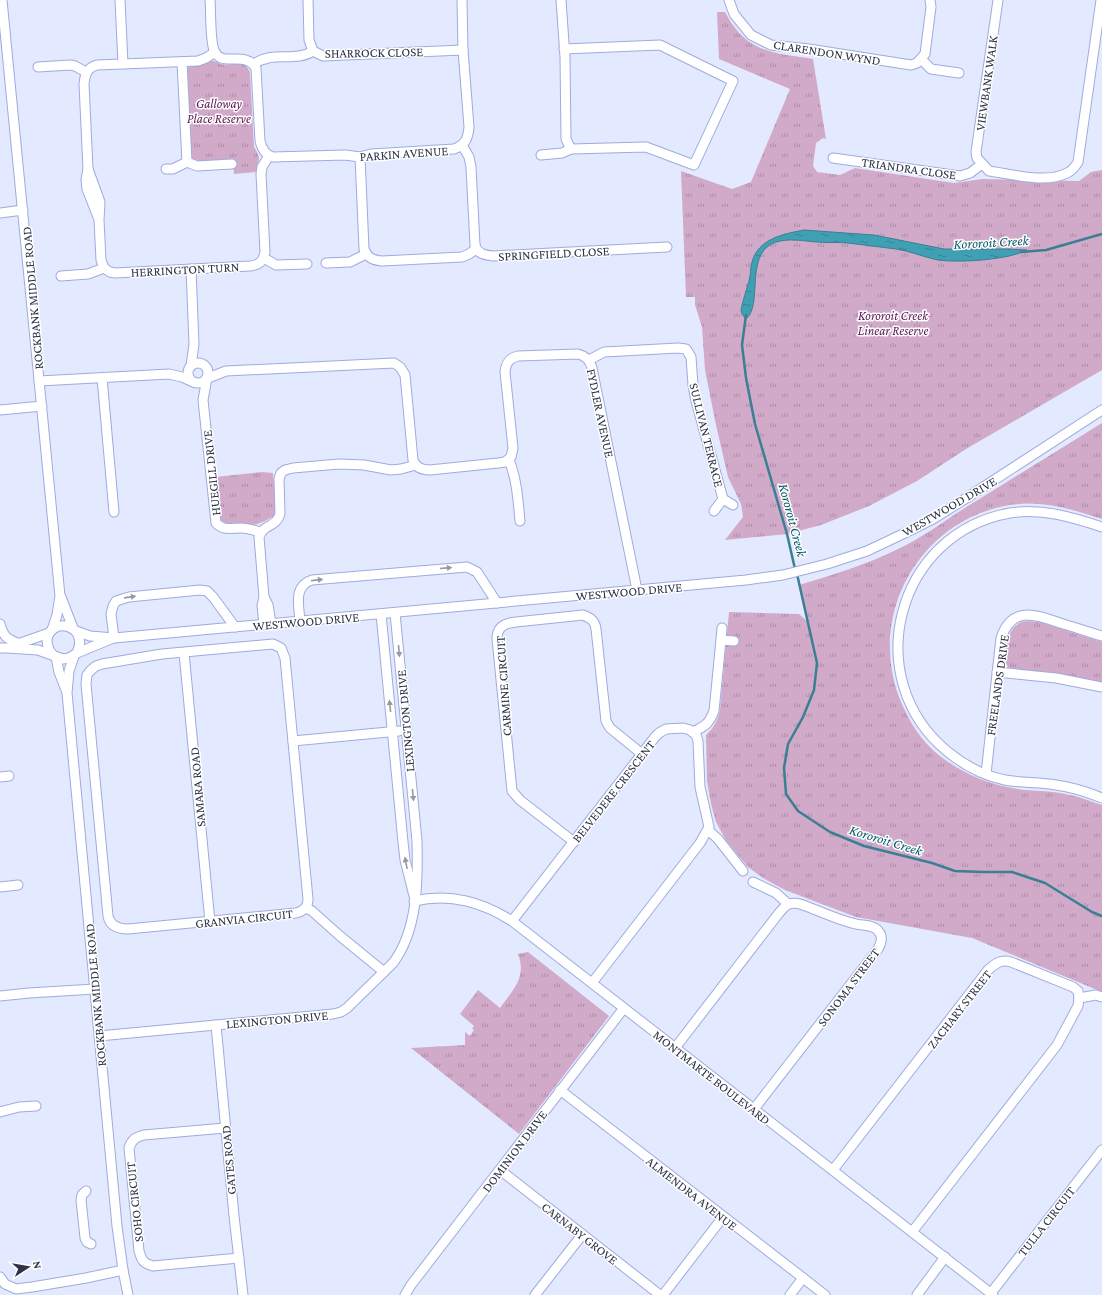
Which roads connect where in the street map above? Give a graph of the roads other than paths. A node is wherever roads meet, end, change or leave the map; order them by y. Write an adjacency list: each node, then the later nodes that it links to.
1 (2, 0): 32 (street, ROCKBANK MIDDLE ROAD)
2 (120, 0): 17 (street)
3 (210, 0): 14 (street)
4 (308, 0): 13 (street, SHARROCK CLOSE)
5 (462, 0): 12 (street, PARKIN AVENUE)
6 (561, 0): 11 (street)
7 (729, 0): 15 (street, CLARENDON WYND)
8 (930, 0): 15 (street)
9 (998, 0): 30 (street, VIEWBANK WALK)
10 (1101, 0): 30 (street)
11 (564, 49): 23 (street); 23 (street)
12 (463, 50): 13 (street, SHARROCK CLOSE); 22 (street, PARKIN AVENUE)
13 (312, 51): 18 (street)
14 (215, 52): 16 (street); 18 (street)
15 (921, 59): 21 (street)
16 (182, 62): 17 (street); 28 (street)
17 (123, 64): 20 (street)
18 (254, 64): 25 (street)
19 (38, 67): 20 (street)
20 (86, 72): 40 (street)
21 (959, 73)
22 (462, 146): 26 (street, PARKIN AVENUE); 35 (street)
23 (570, 149): 24 (street)
24 (541, 155)
25 (269, 156): 26 (street, PARKIN AVENUE); 37 (street)
26 (360, 157): 36 (street)
27 (833, 158): 30 (street, TRIANDRA CLOSE)
28 (186, 162): 29 (street); 31 (street)
29 (232, 164)
30 (982, 164)
31 (166, 169)
32 (23, 210): 33 (street); 51 (street, ROCKBANK MIDDLE ROAD)
33 (0, 212)
34 (668, 247): 35 (street, SPRINGFIELD CLOSE)
35 (476, 249): 36 (street)
36 (366, 254): 38 (street)
37 (264, 258): 39 (street); 41 (street, HERRINGTON TURN)
38 (326, 263)
39 (307, 264)
40 (104, 268): 41 (street, HERRINGTON TURN); 42 (street)
41 (191, 269): 43 (street)
42 (61, 276)
43 (194, 344): 45 (street); 46 (street)
44 (589, 360): 57 (street, FYDLER AVENUE); 59 (street, SULLIVAN TERRACE); 66 (street, FYDLER AVENUE)
45 (204, 364): 46 (street); 47 (street); 50 (street)
46 (190, 366): 48 (street); 52 (street)
47 (226, 372): 50 (street); 58 (street)
48 (169, 374): 49 (street); 52 (street)
49 (102, 378): 51 (street); 62 (street)
50 (208, 378): 52 (street); 53 (street, HUEGILL DRIVE)
51 (40, 381): 54 (street, ROCKBANK MIDDLE ROAD)
52 (194, 382): 53 (street, HUEGILL DRIVE)
53 (204, 400): 65 (street, HUEGILL DRIVE)
54 (42, 406): 55 (street); 67 (street, ROCKBANK MIDDLE ROAD)
55 (0, 410)
56 (1102, 410): 66 (street, WESTWOOD DRIVE)
57 (509, 460): 58 (street); 63 (street)
58 (416, 465): 65 (street)
59 (723, 499): 60 (street, SULLIVAN TERRACE); 61 (street, SULLIVAN TERRACE)
60 (733, 505)
61 (714, 511)
62 (114, 512)
63 (520, 521)
64 (1102, 526): 95 (street)
65 (260, 532): 72 (street)
66 (637, 590): 68 (street, WESTWOOD DRIVE)
67 (60, 596): 76 (street, ROCKBANK MIDDLE ROAD); 77 (street, ROCKBANK MIDDLE ROAD)
68 (497, 603): 69 (street, WESTWOOD DRIVE); 71 (street, one-way to 68)
69 (396, 613): 70 (street, WESTWOOD DRIVE); 90 (street, LEXINGTON DRIVE, one-way to 90)
70 (381, 614): 71 (street, WESTWOOD DRIVE); 91 (street, LEXINGTON DRIVE, one-way to 70)
71 (300, 621): 72 (street, WESTWOOD DRIVE)
72 (267, 623): 74 (street, WESTWOOD DRIVE)
73 (0, 624): 82 (street)
74 (235, 627): 79 (street, WESTWOOD DRIVE); 79 (street, one-way to 74)
75 (722, 628): 80 (street)
76 (75, 630): 77 (street); 79 (street, WESTWOOD DRIVE); 85 (street)
77 (50, 631): 82 (street); 86 (street)
78 (1102, 636): 87 (street, FREELANDS DRIVE)
79 (114, 638): 85 (street, WESTWOOD DRIVE)
80 (721, 640): 81 (street); 92 (street)
81 (734, 641)
82 (20, 644): 83 (street)
83 (4, 648): 86 (street)
84 (184, 653): 93 (street, GRANVIA CIRCUIT); 107 (street, SAMARA ROAD); 107 (street, GRANVIA CIRCUIT)
85 (76, 655): 86 (street); 89 (street, ROCKBANK MIDDLE ROAD)
86 (54, 656): 89 (street, ROCKBANK MIDDLE ROAD)
87 (997, 672): 88 (street); 95 (street, FREELANDS DRIVE)
88 (1102, 687)
89 (67, 694): 110 (street, ROCKBANK MIDDLE ROAD)
90 (406, 731): 91 (street); 103 (street, LEXINGTON DRIVE, one-way to 103)
91 (392, 732): 93 (street); 103 (street, LEXINGTON DRIVE, one-way to 91)
92 (693, 732): 94 (street, BELVEDERE CRESCENT); 97 (street)
93 (293, 741): 105 (street, GRANVIA CIRCUIT)
94 (642, 754): 98 (street, BELVEDERE CRESCENT); 98 (street, CARMINE CIRCUIT)
95 (986, 774): 96 (street)
96 (1102, 798)
97 (708, 830): 99 (street); 109 (street)
98 (574, 842): 106 (street, BELVEDERE CRESCENT)
99 (743, 871)
100 (753, 882): 104 (street)
101 (18, 885): 102 (street)
102 (0, 887)
103 (414, 901): 106 (street, MONTMARTE BOULEVARD); 108 (street, LEXINGTON DRIVE)
104 (788, 904): 117 (street); 120 (street, SONOMA STREET)
105 (306, 908): 107 (street, GRANVIA CIRCUIT); 108 (street)
106 (512, 921): 109 (street, MONTMARTE BOULEVARD)
107 (210, 922)
108 (384, 972): 115 (street, LEXINGTON DRIVE)
109 (592, 983): 114 (street, MONTMARTE BOULEVARD)
110 (95, 989): 111 (street); 116 (street, ROCKBANK MIDDLE ROAD)
111 (0, 996)
112 (1102, 997): 113 (street)
113 (1079, 998): 125 (street, ZACHARY STREET); 128 (street)
114 (624, 1008): 117 (street, MONTMARTE BOULEVARD); 118 (street, DOMINION DRIVE)
115 (216, 1025): 116 (street, LEXINGTON DRIVE); 122 (street, GATES ROAD)
116 (99, 1036): 133 (street, ROCKBANK MIDDLE ROAD)
117 (675, 1048): 120 (street, MONTMARTE BOULEVARD)
118 (560, 1090): 124 (street, DOMINION DRIVE); 127 (street, ALMENDRA AVENUE)
119 (36, 1106): 121 (street)
120 (754, 1109): 125 (street, MONTMARTE BOULEVARD)
121 (0, 1112)
122 (225, 1128): 132 (street, GATES ROAD); 132 (street, SOHO CIRCUIT)
123 (1102, 1150): 136 (street, TULLA CIRCUIT)
124 (500, 1170): 129 (street, CARNABY GROVE); 139 (street, DOMINION DRIVE)
125 (833, 1170): 128 (street, MONTMARTE BOULEVARD)
126 (86, 1191): 130 (street)
127 (723, 1217): 135 (street, ALMENDRA AVENUE); 141 (street)
128 (912, 1232): 131 (street, MONTMARTE BOULEVARD)
129 (582, 1235): 140 (street); 141 (street, CARNABY GROVE)
130 (91, 1244)
131 (945, 1257): 136 (street, MONTMARTE BOULEVARD); 144 (street)
132 (239, 1258): 138 (street, GATES ROAD)
133 (123, 1270): 134 (street); 137 (street, ROCKBANK MIDDLE ROAD)
134 (0, 1277)
135 (803, 1278): 142 (street); 143 (street, ALMENDRA AVENUE)
136 (992, 1294)
137 (128, 1295)
138 (243, 1295)
139 (405, 1295)
140 (535, 1295)
141 (661, 1295)
142 (790, 1295)
143 (825, 1295)
144 (916, 1295)

